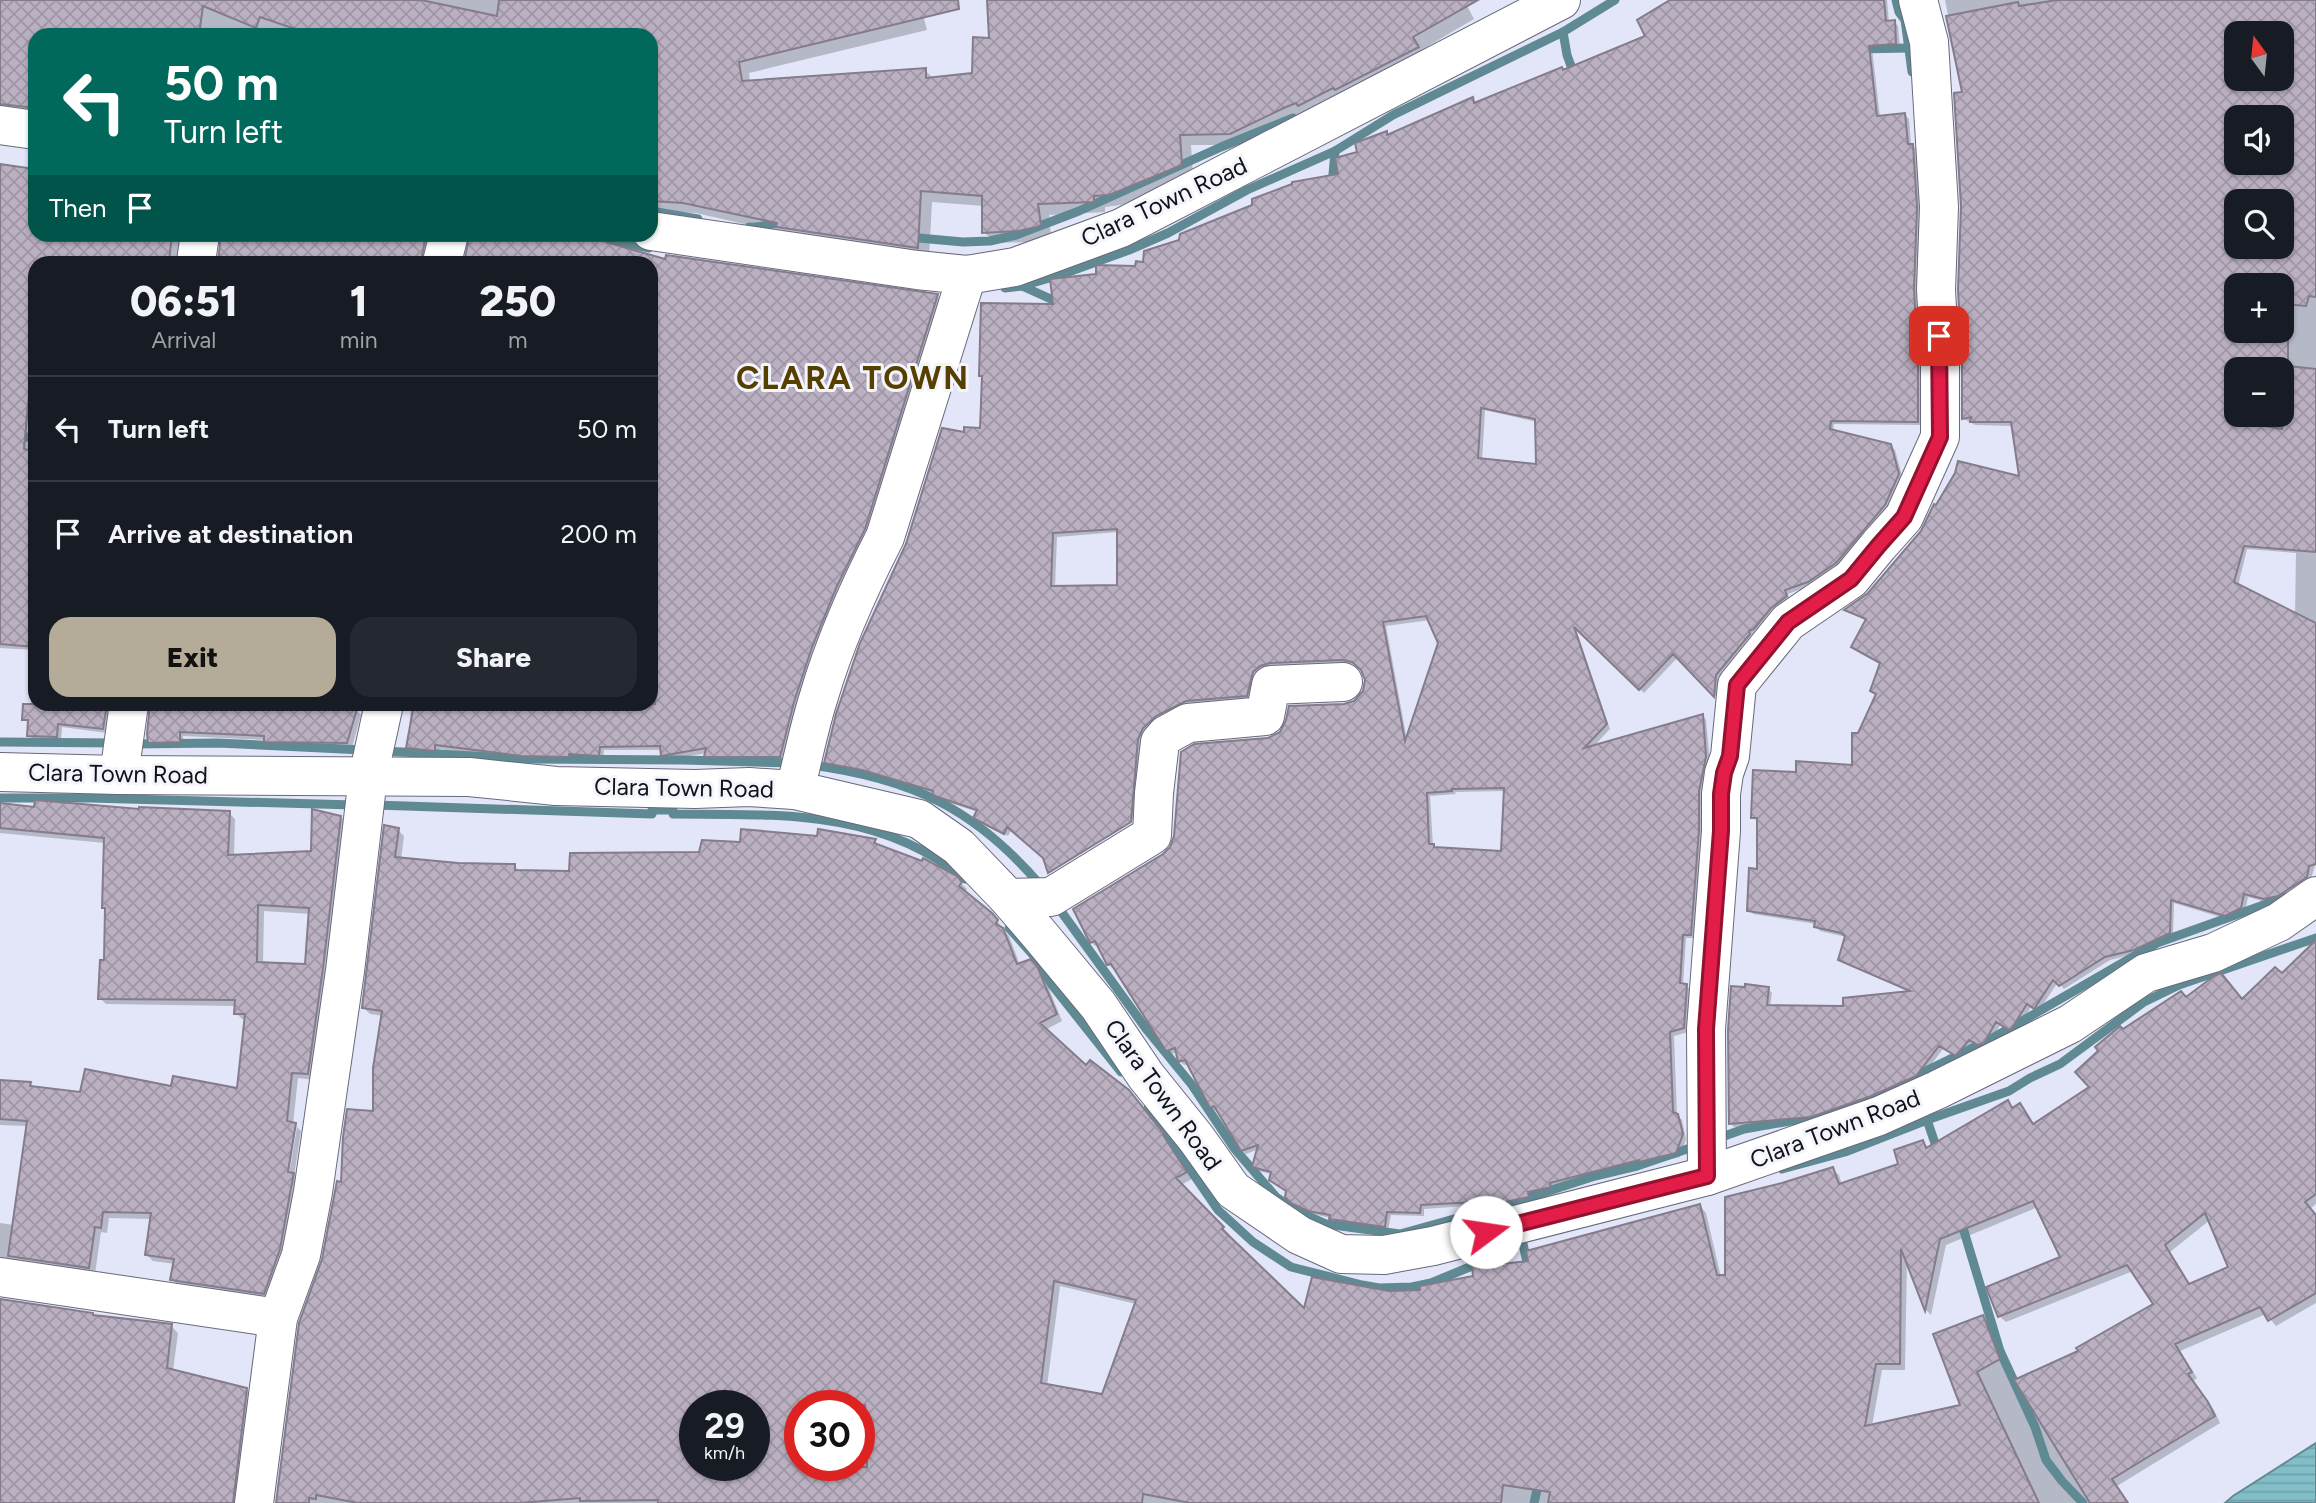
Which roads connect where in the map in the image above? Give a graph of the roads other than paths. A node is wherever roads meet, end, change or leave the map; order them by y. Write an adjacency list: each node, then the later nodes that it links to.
1 (1561, 0): 6 (street, Clara Town Road)
2 (1918, 0): 16 (street)
3 (0, 125): 4 (street)
4 (28, 129)
5 (658, 232): 6 (street, Clara Town Road)
6 (967, 275): 13 (street)
7 (1343, 682): 15 (street)
8 (128, 711): 10 (street)
9 (382, 711): 12 (street)
10 (120, 770): 11 (street, Clara Town Road); 12 (street, Clara Town Road)
11 (0, 772)
12 (368, 776): 13 (street, Clara Town Road); 18 (street)
13 (795, 790): 15 (street, Clara Town Road)
14 (2316, 896): 16 (street, Clara Town Road)
15 (1008, 898): 16 (street, Clara Town Road)
16 (1707, 1176)
17 (0, 1277): 18 (street)
18 (278, 1318): 19 (street)
19 (254, 1503)

